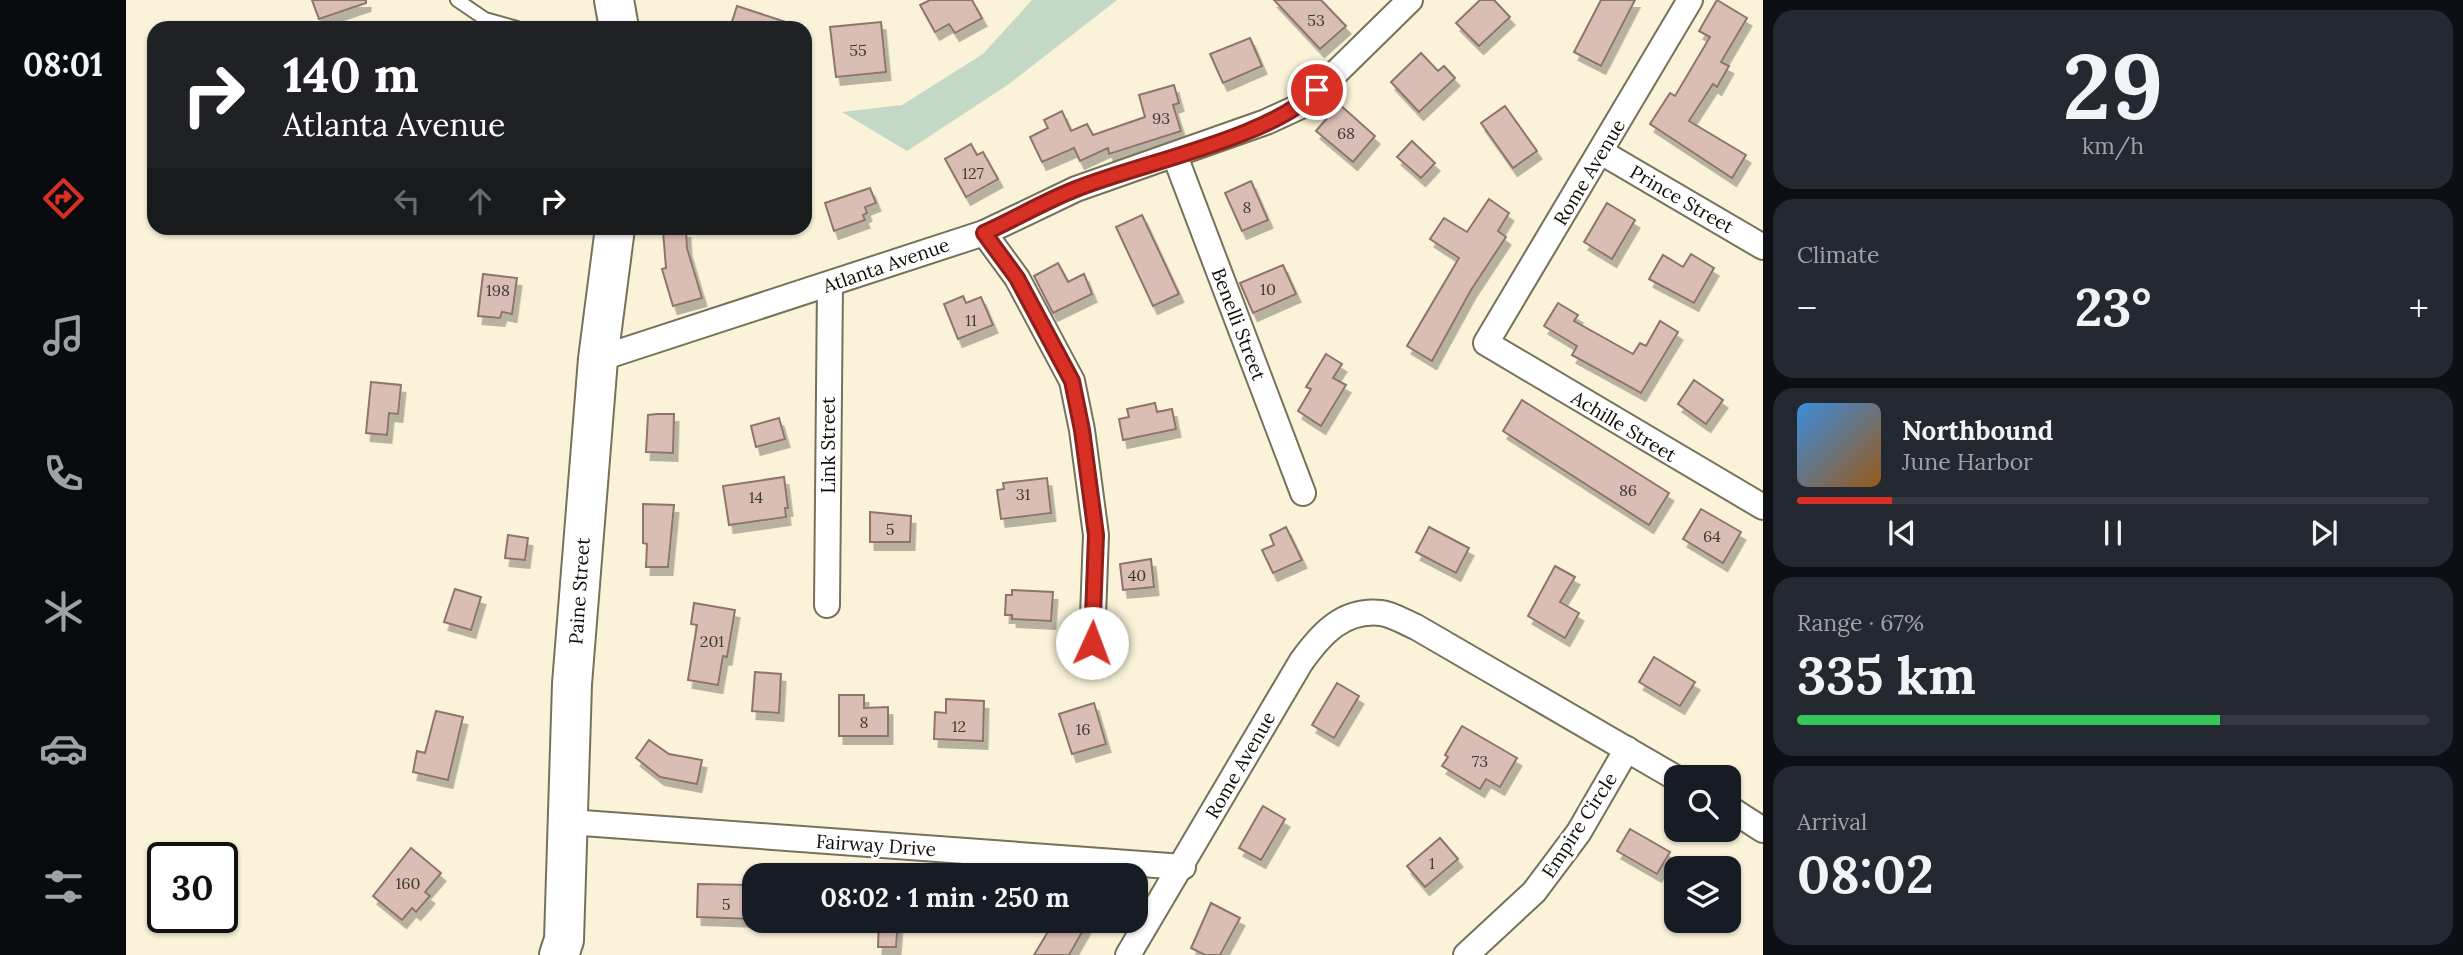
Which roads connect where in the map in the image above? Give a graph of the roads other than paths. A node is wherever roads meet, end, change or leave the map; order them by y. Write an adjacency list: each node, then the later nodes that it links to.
1 (457, 0): 5 (lane)
2 (614, 0): 6 (main road)
3 (1410, 0): 8 (street, Atlanta Avenue)
4 (1690, 0): 7 (street, Rome Avenue)
5 (492, 21)
6 (618, 21)
7 (1601, 152): 11 (street, Prince Street); 13 (street, Rome Avenue)
8 (1175, 156): 9 (street, Atlanta Avenue); 15 (street, Benelli Street)
9 (984, 233): 12 (street, Atlanta Avenue); 18 (street)
10 (614, 235): 14 (main road, Paine Street)
11 (1763, 247)
12 (830, 285): 14 (street, Atlanta Avenue); 17 (street, Link Street)
13 (1486, 343): 16 (street, Achille Street)
14 (598, 359): 22 (main road, Paine Street)
15 (1303, 492)
16 (1763, 507)
17 (827, 606)
18 (1092, 643)
19 (1627, 749): 20 (street); 24 (street, Rome Avenue); 27 (street, Empire Circle)
20 (1664, 771)
21 (1741, 816): 23 (street)
22 (569, 822): 24 (street, Fairway Drive); 25 (main road, Paine Street)
23 (1763, 830)
24 (1183, 867): 26 (street, Rome Avenue)
25 (559, 955)
26 (1128, 955)
27 (1466, 955)

